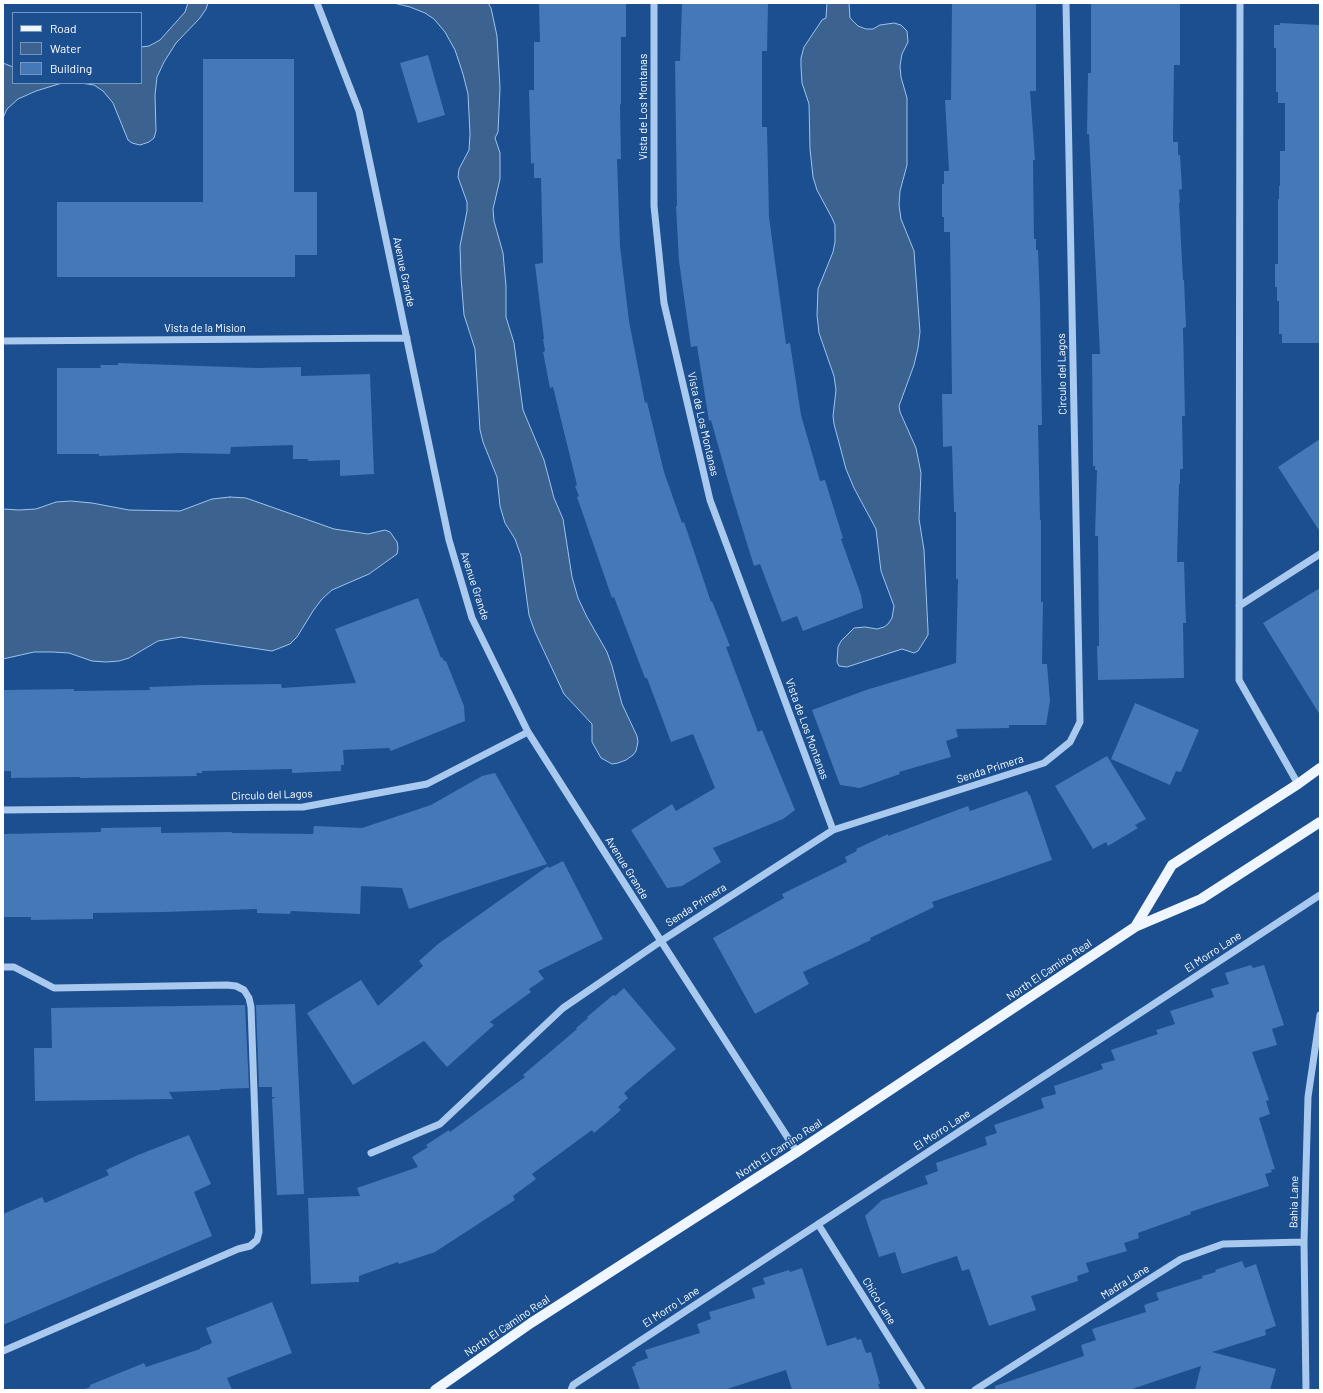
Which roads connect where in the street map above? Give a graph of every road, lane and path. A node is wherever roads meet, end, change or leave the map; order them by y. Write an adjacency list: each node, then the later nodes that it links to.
1 (317, 3): 5 (street, Avenue Grande)
2 (654, 3): 15 (street, Vista de Los Montanas)
3 (1066, 3): 10 (street, Circulo del Lagos)
4 (1240, 3): 8 (street)
5 (407, 338): 6 (street, Vista de la Mision); 9 (street, Avenue Grande)
6 (3, 341)
7 (1320, 554): 8 (street)
8 (1239, 606): 12 (street)
9 (528, 732): 13 (street, Circulo del Lagos); 18 (street, Avenue Grande)
10 (1070, 742): 15 (street, Senda Primera)
11 (1320, 768): 12 (main road, North El Camino Real)
12 (1298, 784): 17 (main road, North El Camino Real)
13 (3, 810)
14 (1320, 822): 17 (main road, North El Camino Real)
15 (833, 830): 18 (street, Senda Primera)
16 (1320, 896): 23 (street, El Morro Lane)
17 (1135, 927): 21 (main road, North El Camino Real)
18 (661, 941): 21 (street, Avenue Grande); 22 (street, Senda Primera)
19 (3, 967): 25 (street)
20 (1320, 1015): 24 (street, Bahia Lane)
21 (797, 1152): 26 (main road, North El Camino Real)
22 (371, 1153)
23 (818, 1224): 27 (street, El Morro Lane); 28 (street, Chico Lane)
24 (1304, 1242): 29 (street, Madra Lane); 30 (street, Bahia Lane)
25 (3, 1351)
26 (435, 1390)
27 (571, 1390)
28 (922, 1390)
29 (975, 1390)
30 (1306, 1390)

